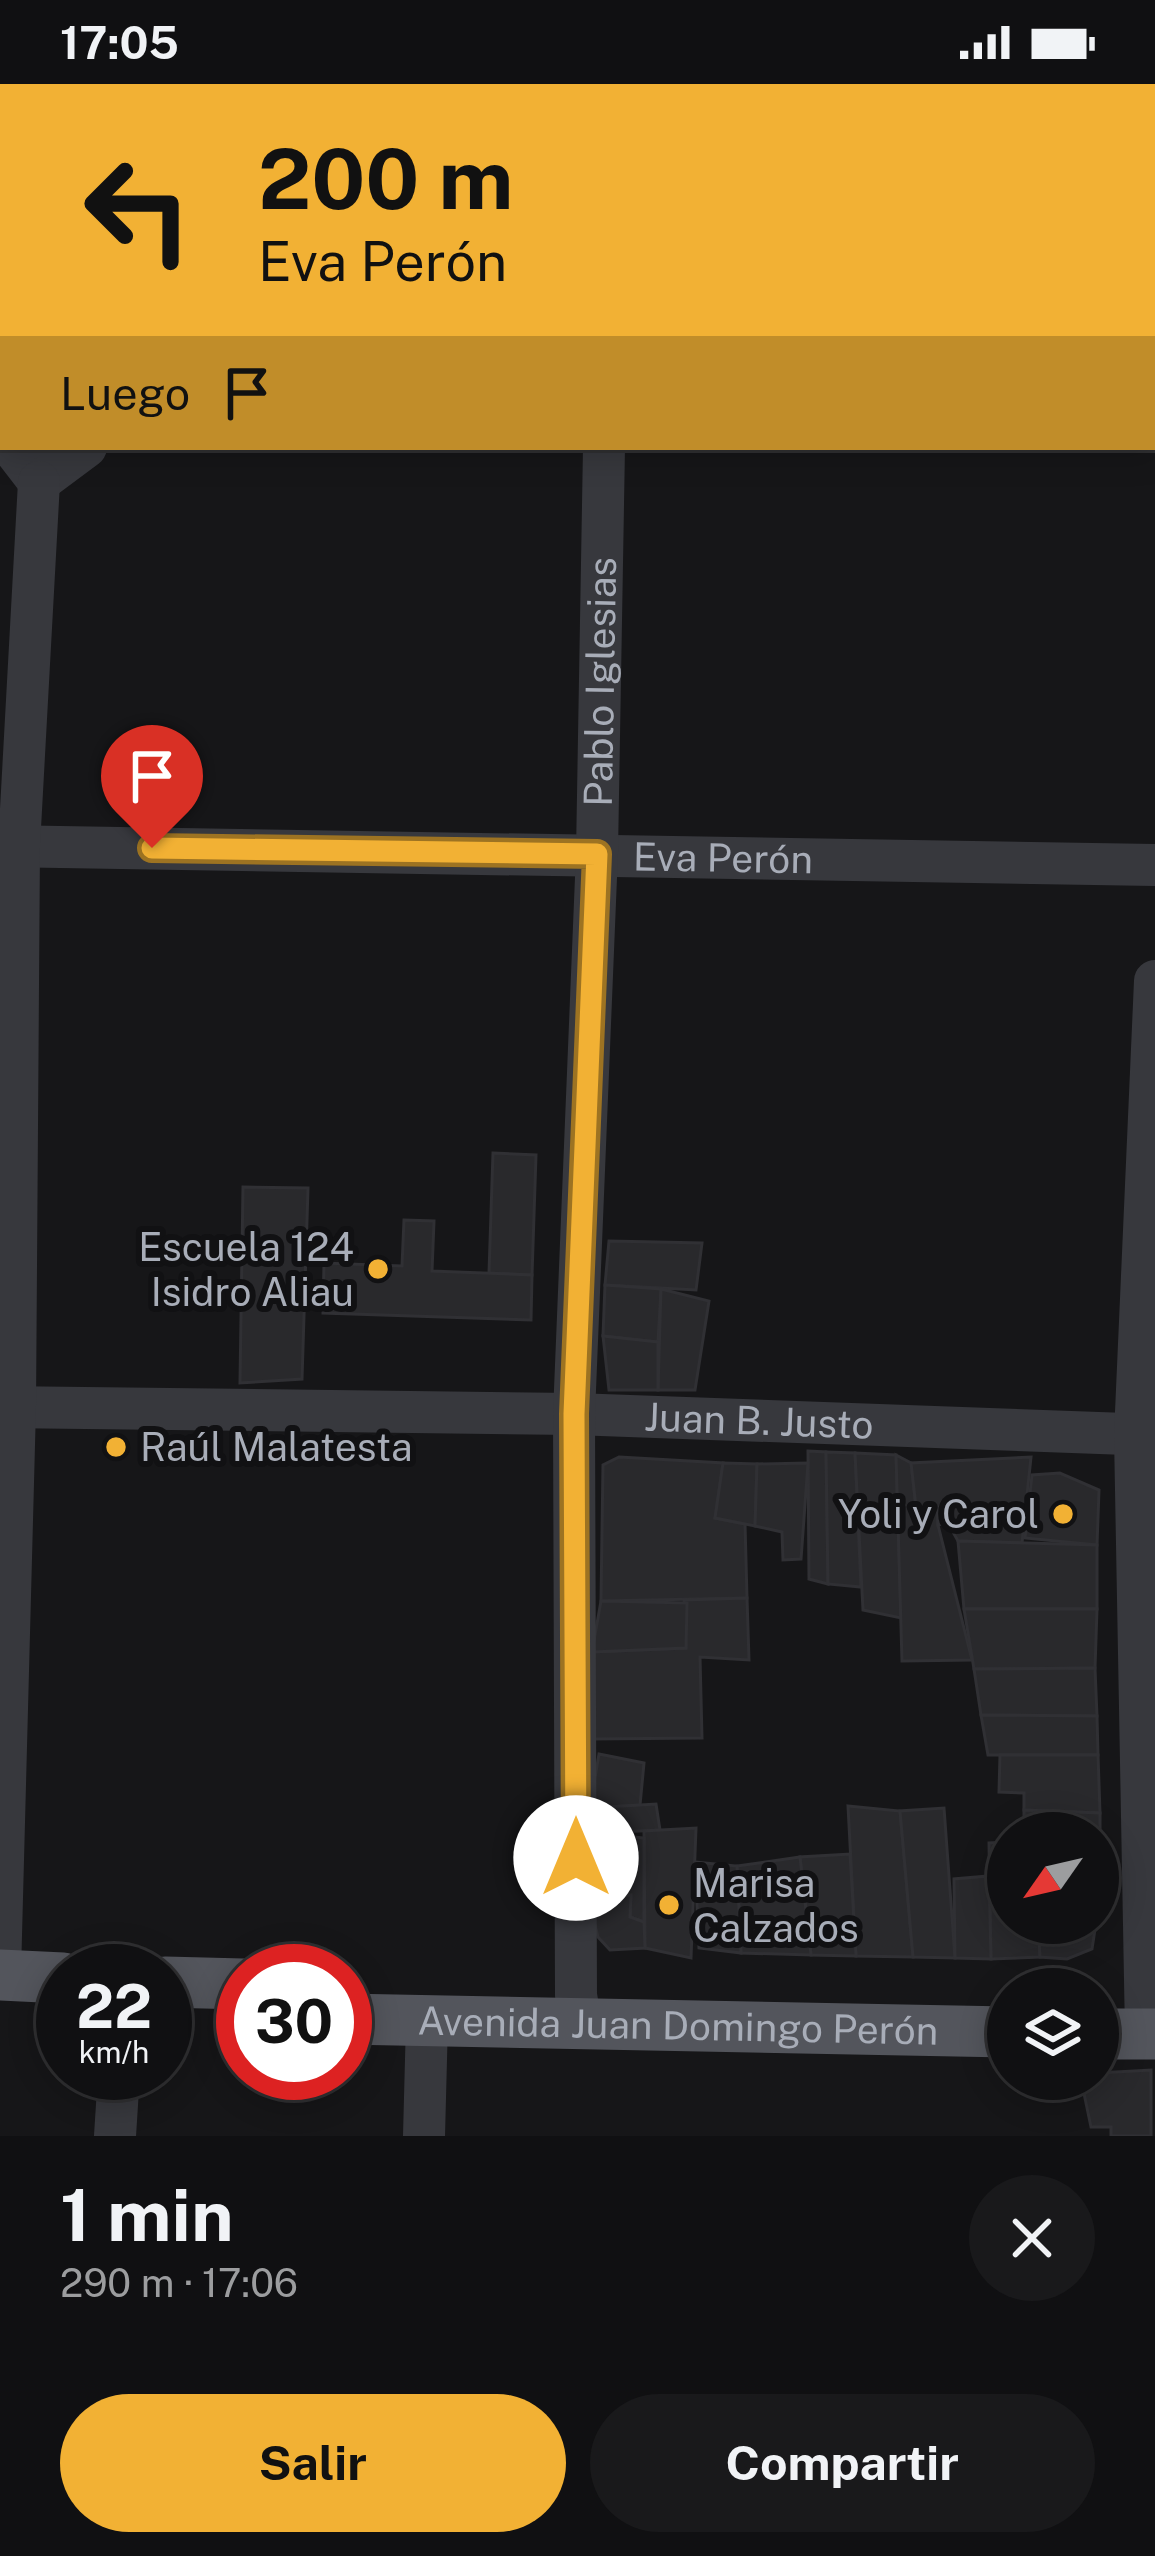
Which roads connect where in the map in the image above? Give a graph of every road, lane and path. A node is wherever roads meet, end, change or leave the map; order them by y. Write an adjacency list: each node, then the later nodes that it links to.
1 (14, 450): 4 (street)
2 (82, 450): 4 (street)
3 (604, 450): 6 (street, Pablo Iglesias)
4 (39, 482): 5 (street)
5 (9, 846): 6 (street, Eva Perón); 9 (street)
6 (597, 854): 7 (street, Eva Perón); 10 (street, Pablo Iglesias)
7 (1155, 865)
8 (1155, 981): 11 (street)
9 (8, 1407): 10 (street, Juan B. Justo); 12 (street)
10 (574, 1414): 11 (street, Juan B. Justo); 18 (street, Pablo Iglesias)
11 (1145, 1435): 19 (street)
12 (0, 1974): 13 (main road)
13 (36, 1976)
14 (372, 1991): 18 (main road, Avenida Juan Domingo Perón)
15 (987, 1998): 18 (main road, Avenida Juan Domingo Perón)
16 (0, 2009): 17 (main road)
17 (36, 2010)
18 (579, 2010): 21 (main road, Avenida Juan Domingo Perón); 22 (main road, Avenida Juan Domingo Perón)
19 (1133, 2017)
20 (372, 2020): 21 (main road, Avenida Juan Domingo Perón)
21 (427, 2021): 25 (street)
22 (987, 2031)
23 (117, 2100): 24 (street)
24 (115, 2136)
25 (424, 2136)

